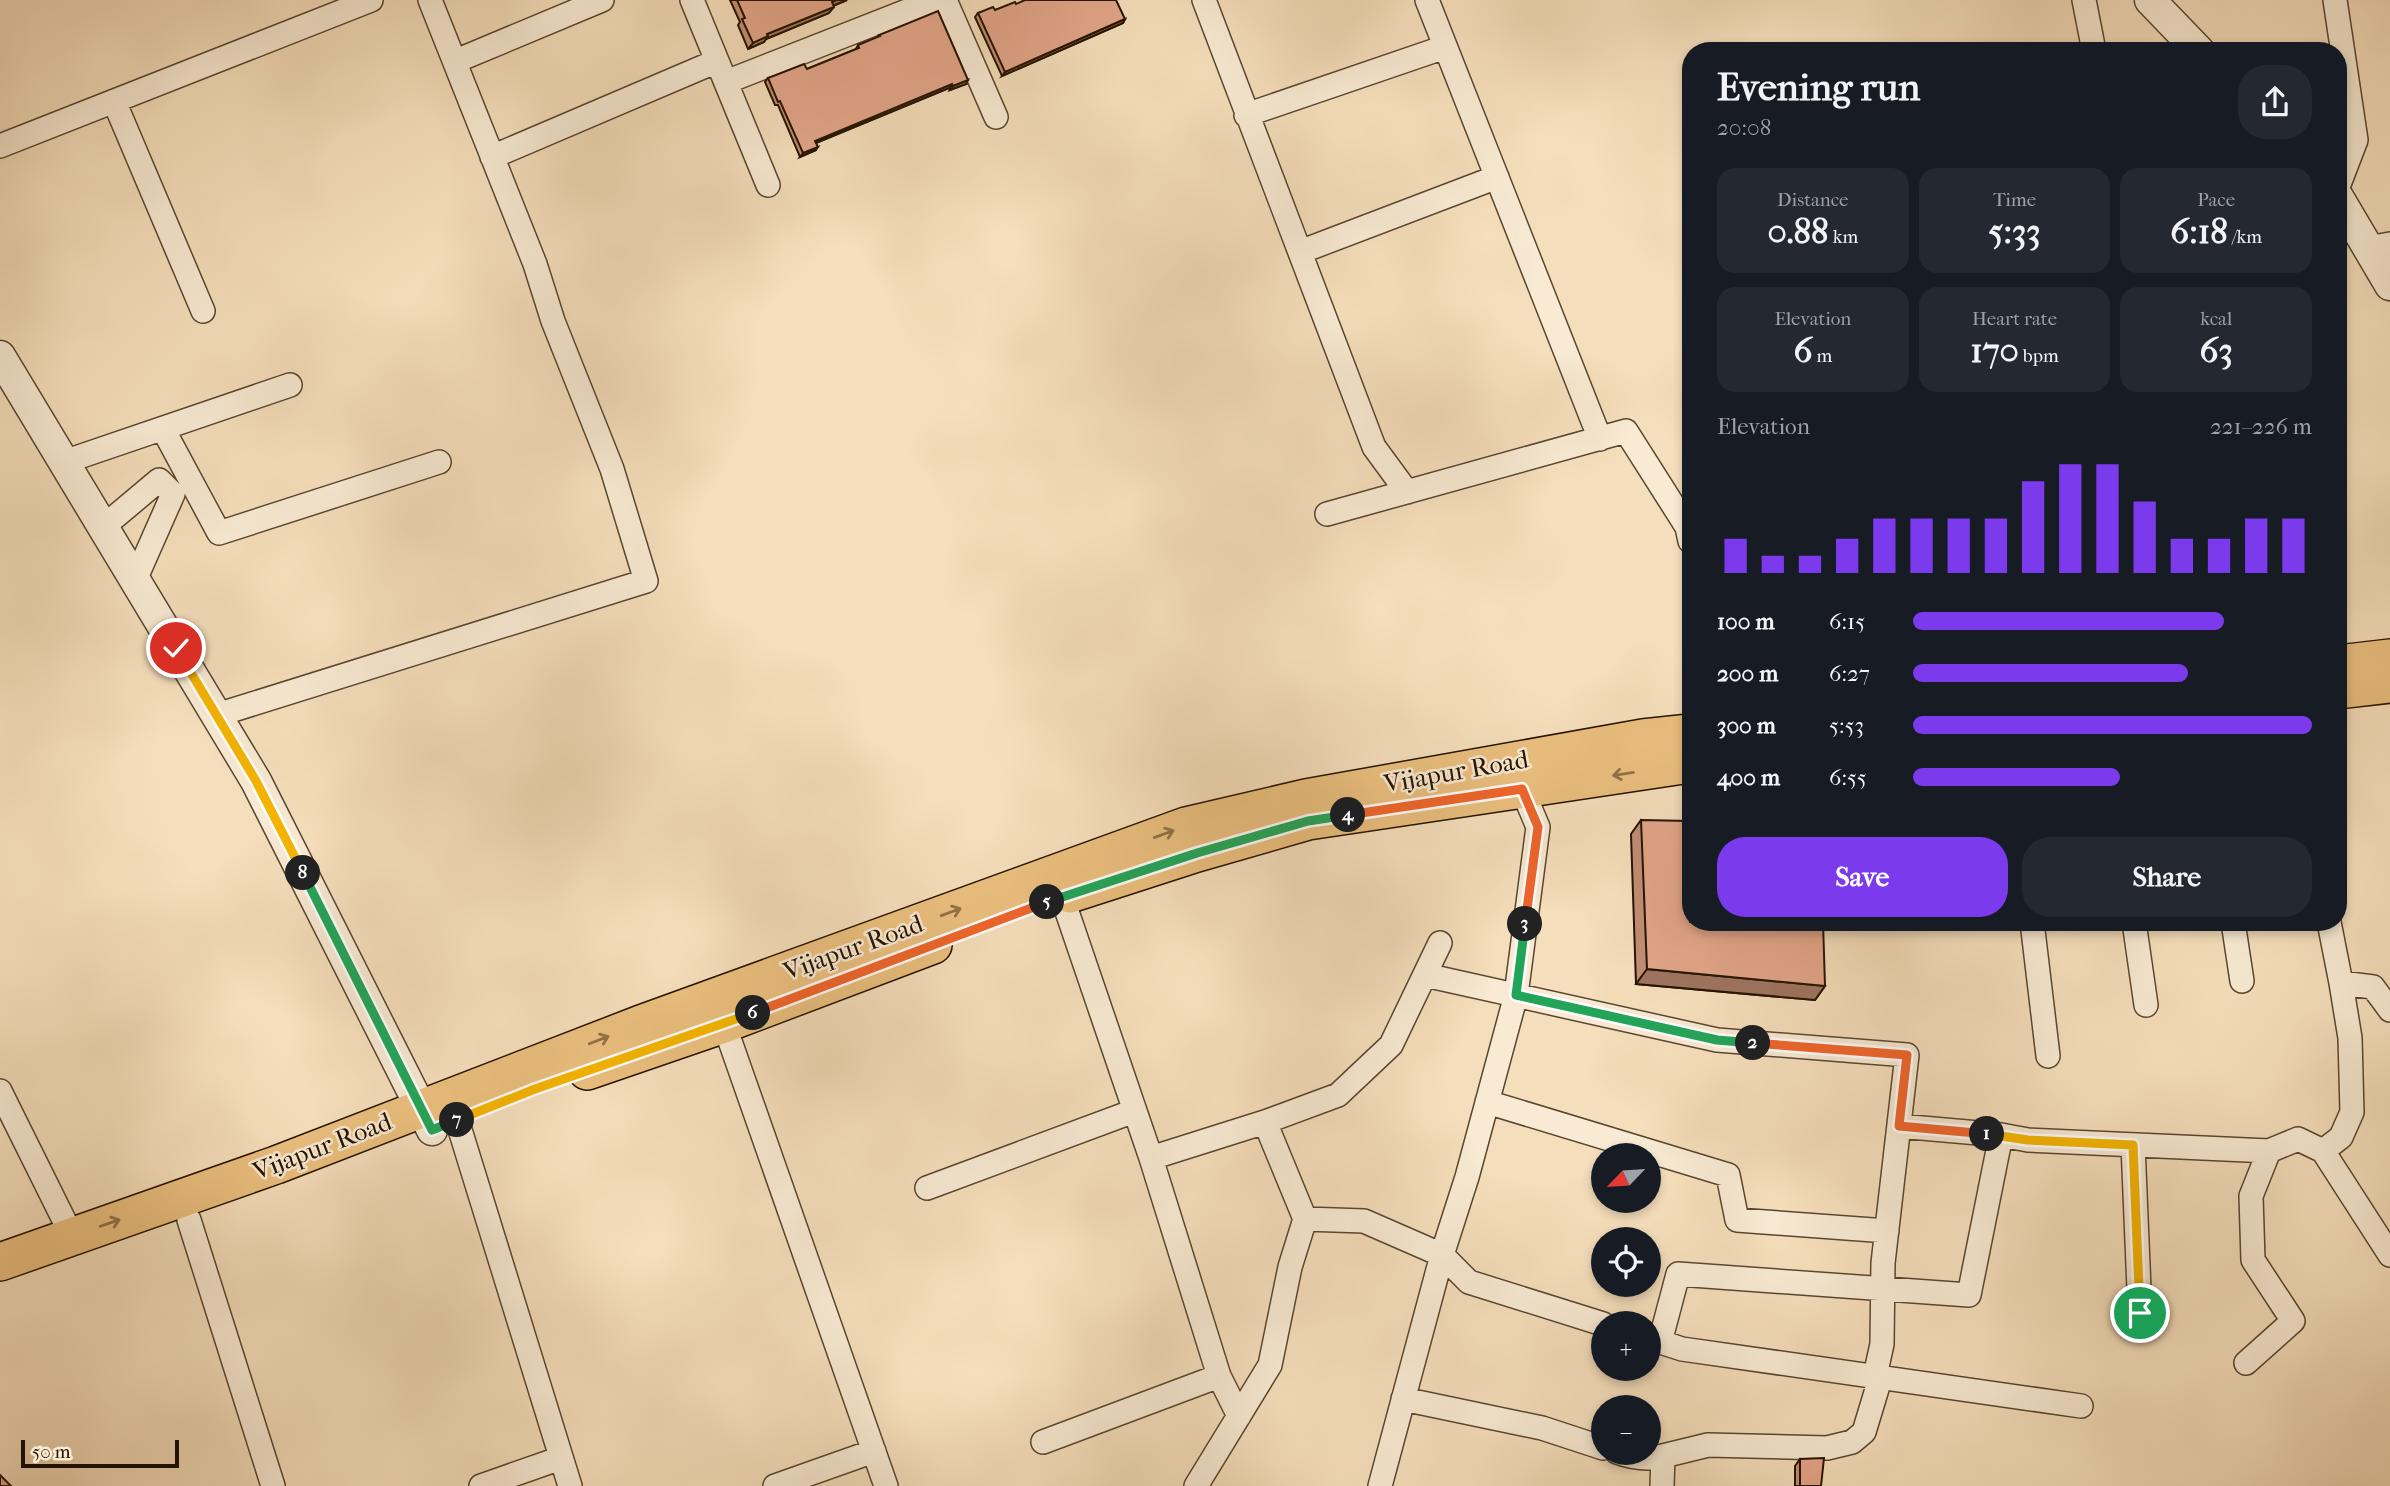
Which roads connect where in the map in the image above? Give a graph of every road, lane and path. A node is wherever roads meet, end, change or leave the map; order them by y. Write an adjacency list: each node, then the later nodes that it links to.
1 (371, 0): 19 (street)
2 (430, 0): 16 (street)
3 (602, 0): 16 (street)
4 (692, 0): 17 (street)
5 (935, 0): 17 (street)
6 (945, 0): 21 (street)
7 (1203, 0): 20 (street)
8 (1427, 0): 15 (street)
9 (2084, 0): 12 (street)
10 (2150, 0): 13 (street)
11 (2335, 0): 14 (street)
12 (2092, 42)
13 (2190, 42)
14 (2341, 42)
15 (1445, 47): 20 (street); 25 (street)
16 (456, 61): 23 (street)
17 (721, 72): 23 (street); 26 (street)
18 (2347, 80): 24 (street)
19 (114, 101): 22 (street); 31 (street)
20 (1247, 115): 29 (street)
21 (996, 117)
22 (0, 146)
23 (492, 157): 47 (street)
24 (2347, 164)
25 (1497, 177): 29 (street); 35 (street)
26 (768, 185)
27 (2347, 208): 28 (street)
28 (2379, 246): 30 (street)
29 (1300, 252): 38 (street)
30 (2390, 285)
31 (204, 311)
32 (0, 356): 36 (street)
33 (290, 385): 34 (street)
34 (163, 429): 36 (street); 37 (street)
35 (1600, 439): 38 (street); 39 (street)
36 (64, 462): 41 (street)
37 (439, 462)
38 (1407, 492): 40 (street)
39 (1682, 503)
40 (1327, 514)
41 (103, 527): 42 (street); 42 (street)
42 (135, 580): 47 (street)
43 (2390, 658): 44 (main road)
44 (2347, 663)
45 (2390, 684): 46 (main road)
46 (2347, 689)
47 (217, 715): 68 (street)
48 (1682, 734): 68 (main road, Vijapur Road, one-way to 48)
49 (1682, 765): 50 (main road, Vijapur Road, one-way to 50)
50 (1522, 789): 51 (main road, Vijapur Road); 60 (street)
51 (1062, 897): 63 (main road, Vijapur Road); 67 (street)
52 (2033, 931): 64 (street)
53 (2135, 931): 61 (street)
54 (2234, 931): 58 (street)
55 (2331, 931): 59 (street)
56 (1440, 943): 57 (street)
57 (1425, 975): 60 (street); 69 (street)
58 (2242, 981)
59 (2341, 983): 62 (street); 74 (street)
60 (1516, 995): 66 (street); 70 (street)
61 (2146, 1005)
62 (2390, 1010)
63 (724, 1024): 68 (main road, Vijapur Road); 98 (street)
64 (2048, 1056)
65 (0, 1092): 80 (street)
66 (1487, 1101): 79 (street); 81 (street)
67 (1134, 1111): 75 (street); 76 (street)
68 (437, 1120): 78 (main road, Vijapur Road); 80 (main road, Vijapur Road, one-way to 68); 100 (street)
69 (1265, 1122): 75 (street); 77 (street)
70 (1899, 1126): 71 (street); 79 (street)
71 (2000, 1135): 72 (street); 85 (street)
72 (2133, 1145): 73 (street); 86 (street)
73 (2269, 1151): 74 (street); 90 (street)
74 (2323, 1151): 82 (street)
75 (1151, 1158): 91 (street)
76 (927, 1188)
77 (1306, 1219): 81 (street); 95 (street)
78 (189, 1220): 84 (main road, Vijapur Road); 101 (street)
79 (1887, 1231): 85 (street)
80 (72, 1236): 83 (main road, Vijapur Road)
81 (1442, 1255): 87 (street); 93 (street)
82 (2390, 1255)
83 (0, 1262)
84 (0, 1286)
85 (1883, 1289): 88 (street); 92 (street)
86 (2140, 1313)
87 (1591, 1320)
88 (1661, 1321)
89 (1661, 1342): 92 (street)
90 (2246, 1363)
91 (1219, 1376): 95 (street); 96 (street)
92 (1875, 1376): 94 (street); 99 (street)
93 (1403, 1399): 97 (street); 107 (street)
94 (2081, 1406)
95 (1238, 1416): 106 (street)
96 (1043, 1442)
97 (1591, 1444)
98 (874, 1451): 104 (street); 105 (street)
99 (1663, 1456): 108 (street)
100 (561, 1458): 102 (street); 103 (street)
101 (273, 1486)
102 (481, 1486)
103 (570, 1486)
104 (775, 1486)
105 (886, 1486)
106 (1196, 1486)
107 (1380, 1486)
108 (1662, 1486)

